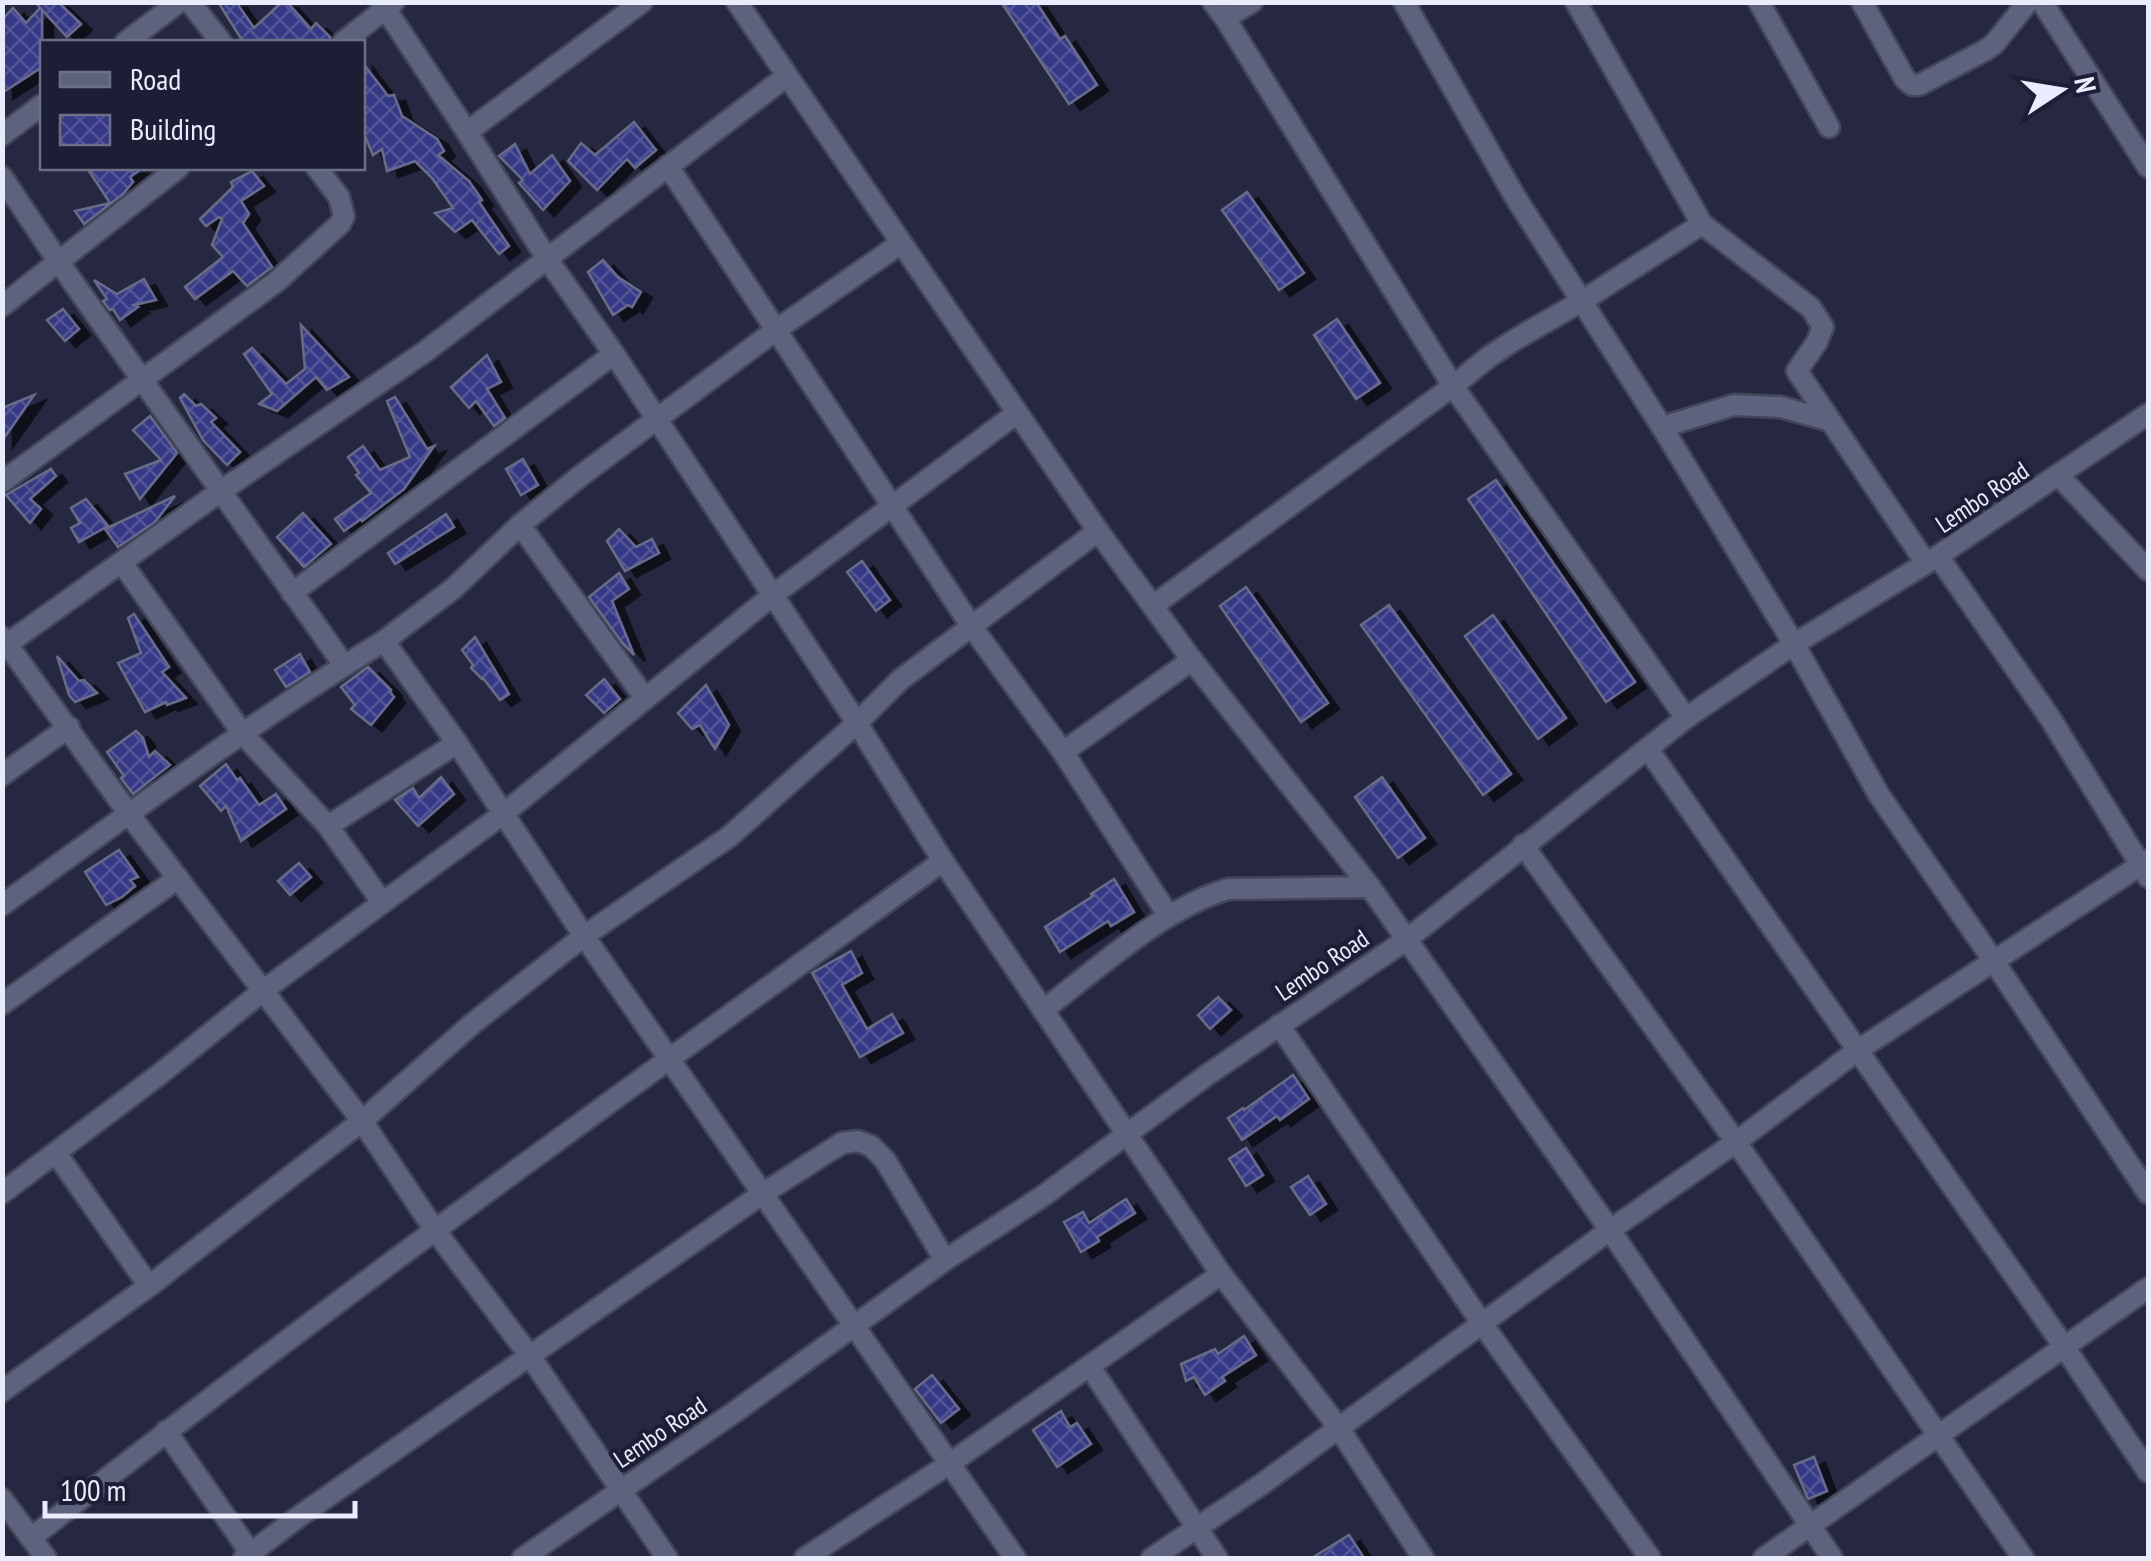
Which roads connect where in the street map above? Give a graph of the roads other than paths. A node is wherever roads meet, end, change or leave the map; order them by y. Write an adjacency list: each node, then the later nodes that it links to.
1 (179, 2): 14 (street)
2 (190, 2): 15 (street)
3 (642, 2): 20 (street)
4 (738, 2): 17 (street)
5 (1252, 2): 13 (street)
6 (1404, 2): 31 (street)
7 (1576, 2): 27 (street)
8 (1759, 2): 19 (street)
9 (1862, 2): 10 (street)
10 (2028, 2)
11 (2042, 2): 23 (street)
12 (386, 4): 16 (street); 20 (street)
13 (1219, 10): 36 (street)
14 (129, 40)
15 (219, 40)
16 (345, 40)
17 (787, 76): 22 (street); 28 (street)
18 (40, 106): 21 (street)
19 (1829, 127)
20 (467, 132): 29 (street)
21 (2, 135)
22 (668, 166): 29 (street); 33 (street)
23 (2148, 168)
24 (175, 170): 30 (street)
25 (318, 170): 35 (street)
26 (2, 178): 30 (street)
27 (1702, 224): 31 (street); 40 (street)
28 (900, 244): 33 (street); 37 (street)
29 (548, 260): 34 (street); 44 (street)
30 (58, 261): 32 (street); 35 (street)
31 (1582, 301): 36 (street); 41 (street)
32 (2, 306)
33 (776, 330): 39 (street); 45 (street)
34 (614, 354): 39 (street); 51 (street)
35 (143, 381): 43 (street); 44 (street)
36 (1453, 386): 53 (street); 61 (street)
37 (1017, 413): 45 (street); 47 (street)
38 (2148, 414): 42 (street, Lembo Road)
39 (656, 420): 46 (street); 52 (street)
40 (1830, 421): 41 (street); 48 (street)
41 (1662, 427): 57 (street)
42 (2058, 475): 48 (street, Lembo Road); 50 (street)
43 (2, 482)
44 (221, 491): 49 (street); 51 (street)
45 (893, 507): 52 (street); 54 (street)
46 (520, 525): 56 (street); 60 (street)
47 (1098, 531): 53 (street); 54 (street)
48 (1932, 560): 57 (street, Lembo Road); 74 (street)
49 (122, 563): 55 (street); 64 (street)
50 (2148, 570)
51 (292, 593): 59 (street)
52 (773, 594): 60 (street); 62 (street)
53 (1154, 605): 58 (street)
54 (972, 626): 62 (street); 67 (street)
55 (5, 641): 63 (street)
56 (384, 641): 59 (street); 65 (street)
57 (1794, 644): 61 (street, Lembo Road); 82 (street)
58 (1192, 660): 67 (street); 76 (street)
59 (344, 666): 64 (street)
60 (645, 698): 70 (street)
61 (1686, 718): 66 (street, Lembo Road)
62 (858, 723): 73 (street); 80 (street)
63 (69, 728): 68 (street); 69 (street)
64 (244, 734): 69 (street); 71 (street)
65 (458, 743): 70 (street); 71 (street)
66 (1648, 749): 72 (street, Lembo Road); 87 (street)
67 (1063, 752): 79 (street)
68 (2, 775)
69 (130, 814): 75 (street); 78 (street)
70 (502, 814): 77 (street); 80 (street)
71 (328, 826): 77 (street)
72 (1523, 845): 81 (street, Lembo Road); 91 (street)
73 (943, 861): 85 (street); 88 (street)
74 (2146, 867): 82 (street)
75 (178, 878): 83 (street); 84 (street)
76 (1370, 888): 79 (street); 81 (street)
77 (382, 902): 83 (street)
78 (2, 904)
79 (1168, 916): 85 (street)
80 (584, 936): 88 (street); 89 (street)
81 (1406, 940): 86 (street, Lembo Road); 97 (street)
82 (1993, 960): 87 (street); 94 (street)
83 (264, 990): 89 (street); 92 (street)
84 (2, 1004)
85 (1043, 1010): 90 (street)
86 (1278, 1025): 90 (street, Lembo Road); 102 (street)
87 (1858, 1050): 91 (street); 104 (street)
88 (670, 1060): 95 (street); 96 (street)
89 (362, 1121): 96 (street); 100 (street)
90 (1126, 1134): 98 (street, Lembo Road); 99 (street)
91 (1736, 1142): 97 (street); 110 (street)
92 (56, 1153): 93 (street); 100 (street)
93 (2, 1193)
94 (2148, 1193)
95 (762, 1194): 98 (street); 103 (street); 105 (street)
96 (434, 1229): 105 (street); 109 (street)
97 (1610, 1230): 102 (street); 115 (street)
98 (945, 1260): 103 (street, Lembo Road)
99 (1221, 1274): 106 (street); 108 (street)
100 (149, 1286): 107 (street)
101 (2148, 1288): 104 (street)
102 (1482, 1324): 108 (street); 127 (street)
103 (854, 1328): 111 (street); 113 (street, Lembo Road)
104 (2065, 1348): 110 (street); 112 (street)
105 (530, 1356): 113 (street); 118 (street)
106 (1090, 1367): 111 (street); 116 (street)
107 (2, 1391)
108 (1339, 1428): 116 (street); 126 (street)
109 (166, 1431): 117 (street); 118 (street)
110 (1940, 1436): 115 (street); 130 (street)
111 (949, 1464): 122 (street); 123 (street)
112 (2148, 1472)
113 (620, 1490): 120 (street, Lembo Road); 121 (street)
114 (2, 1498): 117 (street)
115 (1810, 1526): 128 (street); 129 (street)
116 (1195, 1529): 124 (street); 125 (street)
117 (30, 1538): 119 (street)
118 (250, 1557)
119 (46, 1558)
120 (522, 1558)
121 (667, 1558)
122 (804, 1558)
123 (1015, 1558)
124 (1152, 1558)
125 (1217, 1558)
126 (1422, 1558)
127 (1650, 1558)
128 (1764, 1558)
129 (1832, 1558)
130 (2022, 1558)

